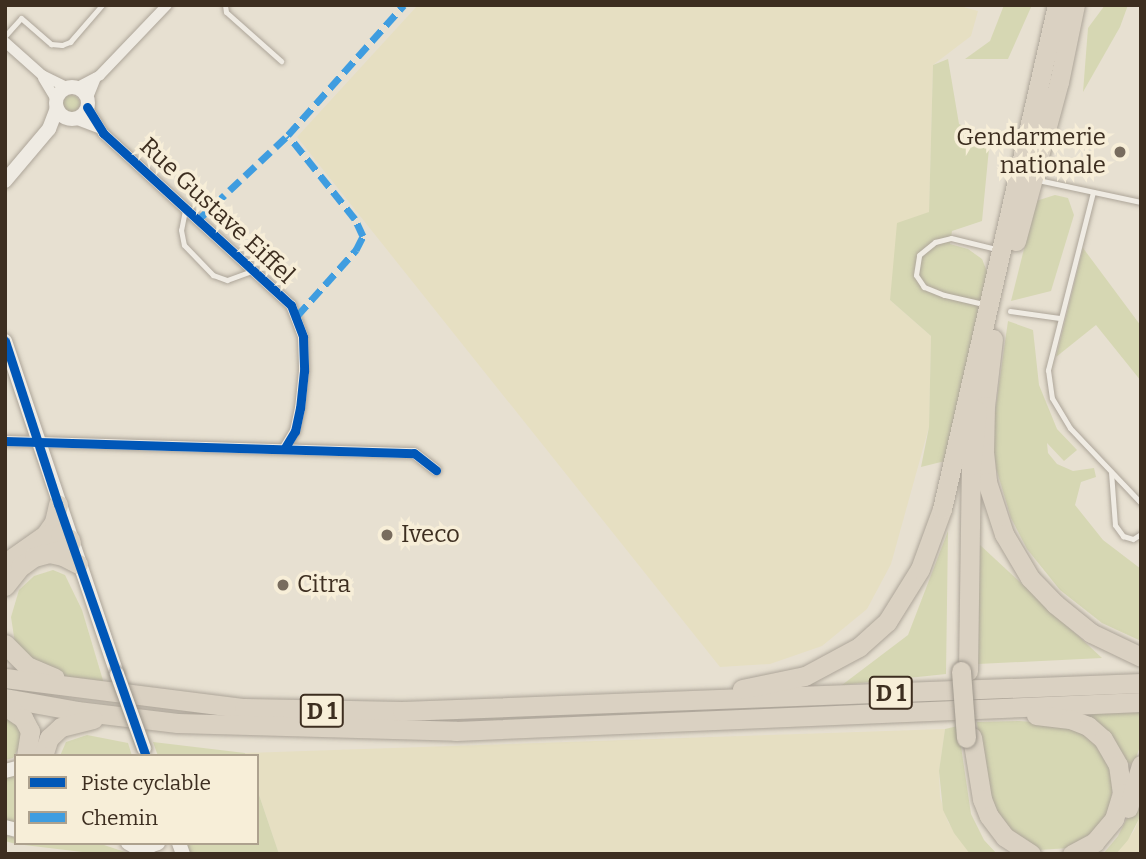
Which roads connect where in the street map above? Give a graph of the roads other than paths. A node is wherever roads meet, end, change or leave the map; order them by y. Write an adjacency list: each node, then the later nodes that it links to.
1 (102, 5): 6 (lane)
2 (167, 5): 10 (street)
3 (225, 5): 8 (lane)
4 (1057, 5): 15 (highway)
5 (1075, 5): 15 (highway)
6 (5, 36)
7 (5, 42): 9 (street)
8 (281, 61)
9 (42, 75): 11 (street); 13 (street)
10 (96, 78): 11 (street); 12 (street)
11 (72, 88): 12 (street); 13 (street)
12 (87, 103): 13 (street); 14 (street)
13 (64, 112): 14 (street); 16 (street)
14 (99, 128): 19 (street, Rue Gustave Eiffel)
15 (1026, 178): 17 (lane); 20 (highway); 22 (highway)
16 (5, 181)
17 (1093, 192): 18 (lane); 23 (lane)
18 (1141, 202)
19 (185, 207): 21 (street, Rue Gustave Eiffel); 21 (lane)
20 (1002, 251): 22 (lane); 24 (highway)
21 (255, 270): 28 (street, Rue Gustave Eiffel)
22 (995, 308): 23 (lane); 40 (highway); 41 (highway)
23 (1060, 318): 30 (lane)
24 (983, 334): 41 (highway); 47 (highway)
25 (5, 341): 27 (street)
26 (5, 442): 27 (street)
27 (38, 443): 28 (street); 32 (street)
28 (284, 449): 29 (street)
29 (436, 470)
30 (1111, 472): 31 (lane); 33 (lane)
31 (1141, 503)
32 (58, 504): 34 (street); 35 (highway)
33 (1141, 534)
34 (70, 541): 35 (highway); 37 (street)
35 (47, 544): 36 (highway); 37 (highway); 38 (highway)
36 (5, 563)
37 (79, 564): 52 (street, bridge)
38 (5, 586)
39 (5, 644): 44 (highway)
40 (1141, 657)
41 (964, 671): 51 (highway)
42 (5, 678): 44 (highway, D 1)
43 (1141, 683): 47 (highway, D 1)
44 (136, 697): 47 (highway, D 1)
45 (5, 698): 49 (highway, D 1)
46 (1141, 702): 50 (highway, D 1)
47 (641, 704)
48 (5, 706): 53 (highway)
49 (112, 715): 50 (highway, D 1); 54 (highway)
50 (472, 730): 58 (highway)
51 (969, 738): 56 (highway); 57 (highway)
52 (145, 752)
53 (26, 754)
54 (44, 754)
55 (1141, 765): 59 (highway)
56 (1014, 854)
57 (1031, 854)
58 (1072, 854)
59 (1091, 854)

